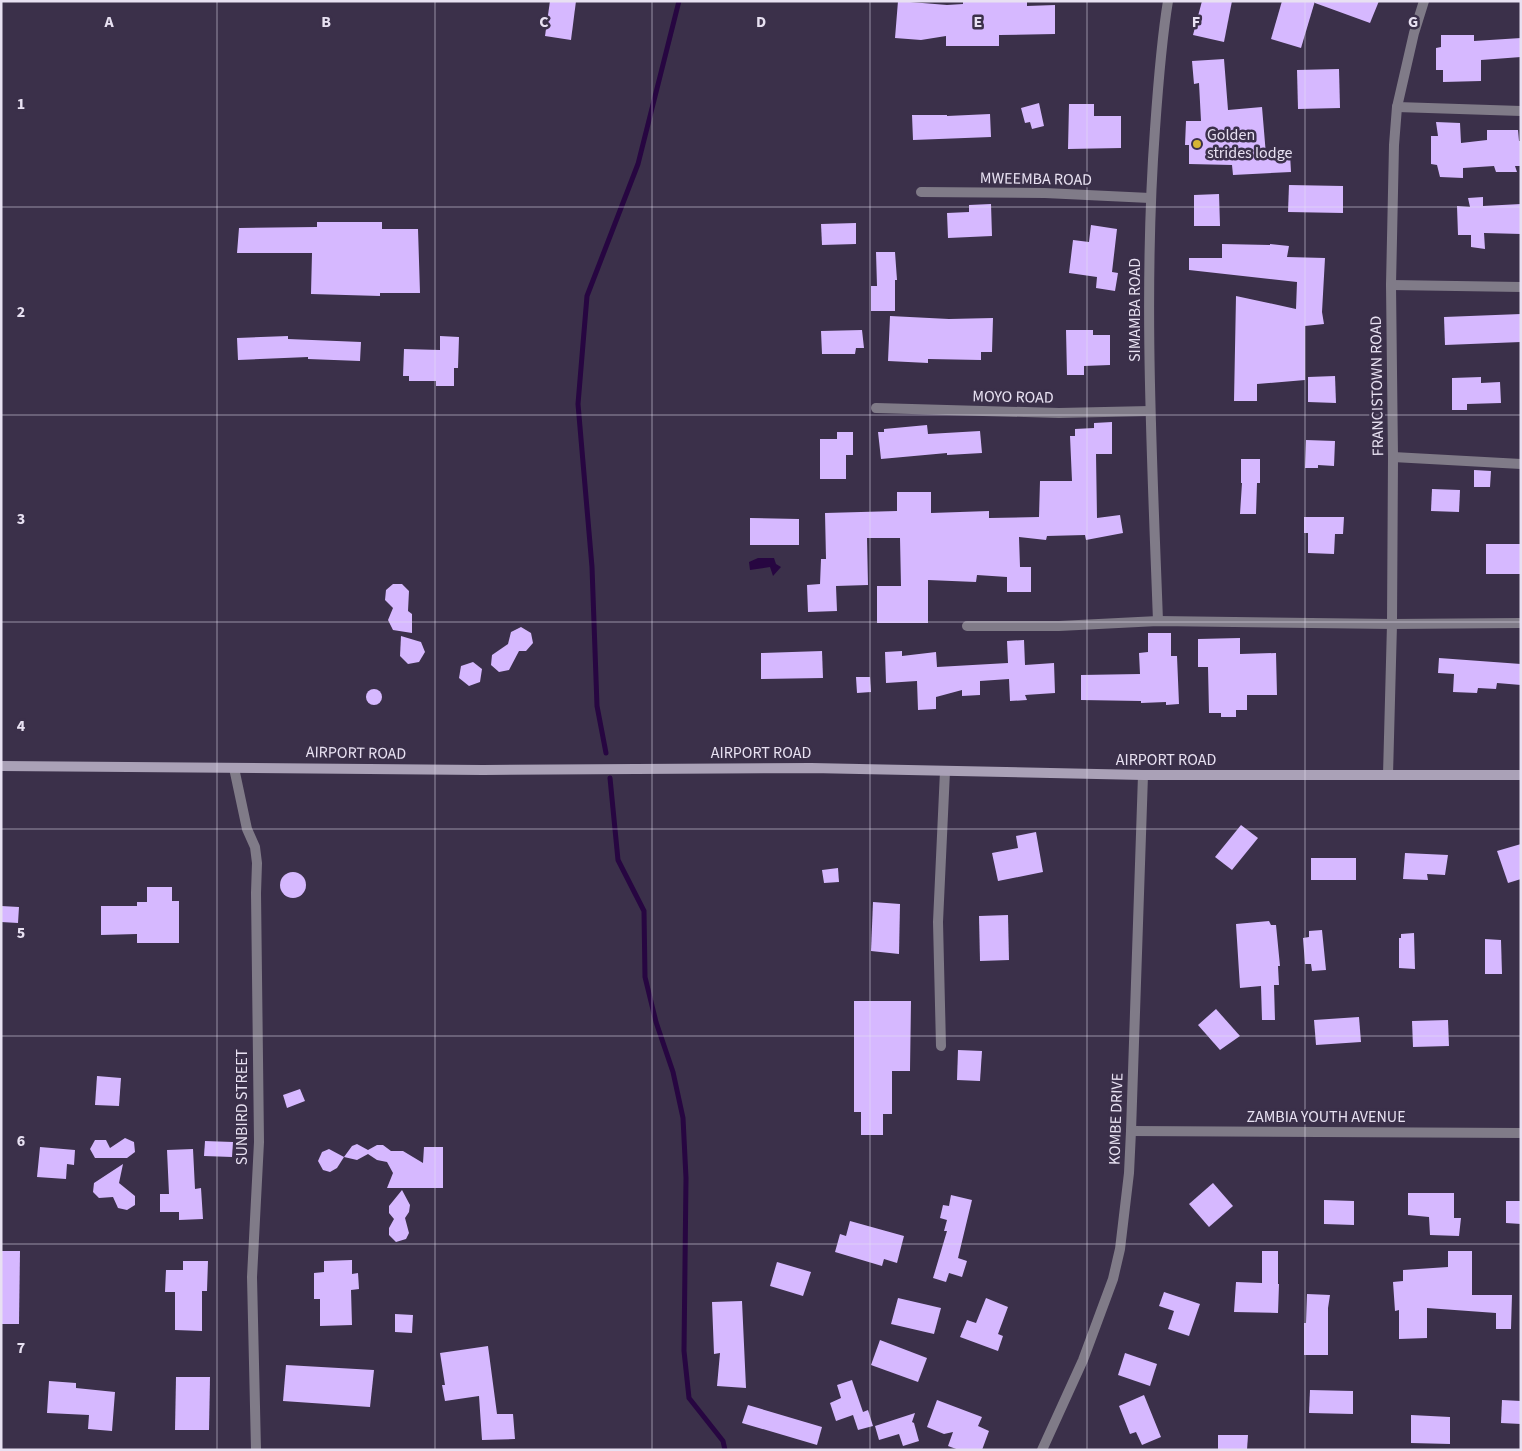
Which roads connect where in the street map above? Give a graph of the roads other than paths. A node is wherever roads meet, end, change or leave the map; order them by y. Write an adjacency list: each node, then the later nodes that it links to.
1 (1168, 1): 6 (street, SIMAMBA ROAD)
2 (1424, 1): 3 (street, FRANCISTOWN ROAD)
3 (1397, 107): 4 (street); 7 (street, FRANCISTOWN ROAD)
4 (1521, 111)
5 (921, 192): 6 (street, MWEEMBA ROAD)
6 (1150, 198): 10 (street, SIMAMBA ROAD)
7 (1391, 286): 8 (street); 11 (street, FRANCISTOWN ROAD)
8 (1521, 287)
9 (876, 408): 10 (street, MOYO ROAD)
10 (1150, 411): 13 (street, SIMAMBA ROAD)
11 (1393, 457): 12 (street); 15 (street, FRANCISTOWN ROAD)
12 (1521, 464)
13 (1158, 620): 15 (street); 16 (street)
14 (1521, 623): 15 (street)
15 (1392, 624): 21 (street, FRANCISTOWN ROAD)
16 (967, 626)
17 (1, 766): 18 (street, AIRPORT ROAD)
18 (234, 768): 19 (street, AIRPORT ROAD); 26 (street, SUNBIRD STREET)
19 (945, 771): 20 (street, AIRPORT ROAD); 23 (street)
20 (1143, 775): 21 (street, AIRPORT ROAD); 24 (street, KOMBE DRIVE)
21 (1388, 775): 22 (street, AIRPORT ROAD)
22 (1521, 775)
23 (941, 1046)
24 (1131, 1131): 25 (street, ZAMBIA YOUTH AVENUE); 27 (street, KOMBE DRIVE)
25 (1521, 1133)
26 (256, 1450)
27 (1042, 1450)

